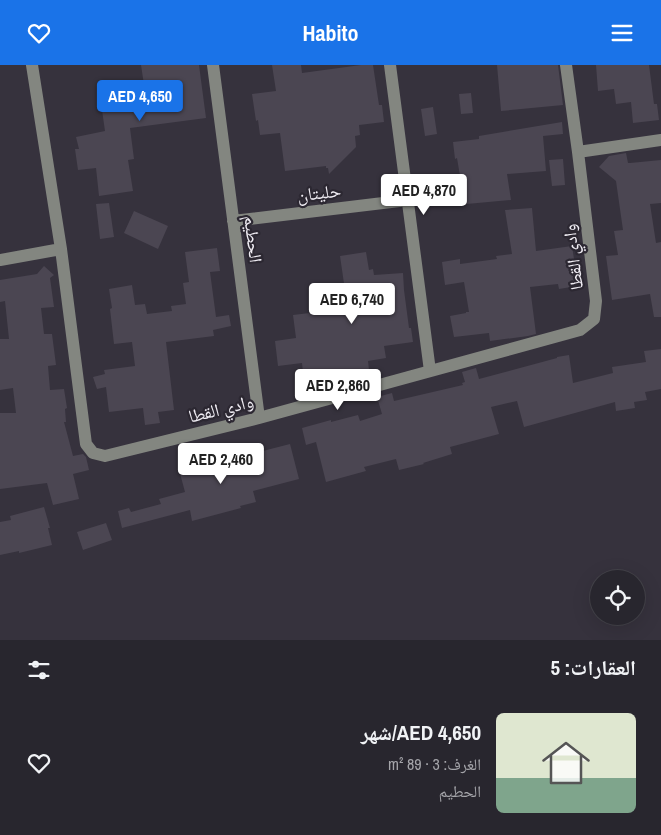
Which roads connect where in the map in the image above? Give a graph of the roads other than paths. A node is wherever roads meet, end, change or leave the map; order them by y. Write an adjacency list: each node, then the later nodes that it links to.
1 (32, 65): 9 (street, وادي القطا)
2 (213, 65): 8 (street, الحطيم)
3 (390, 65): 7 (street)
4 (566, 65): 6 (street, وادي القطا)
5 (661, 140): 6 (street)
6 (578, 153): 11 (street, وادي القطا)
7 (408, 199): 8 (street, حليتان); 11 (street)
8 (233, 221): 12 (street, الحطيم)
9 (61, 249): 10 (street); 12 (street, وادي القطا)
10 (0, 260)
11 (430, 371): 12 (street, وادي القطا)
12 (259, 418)

